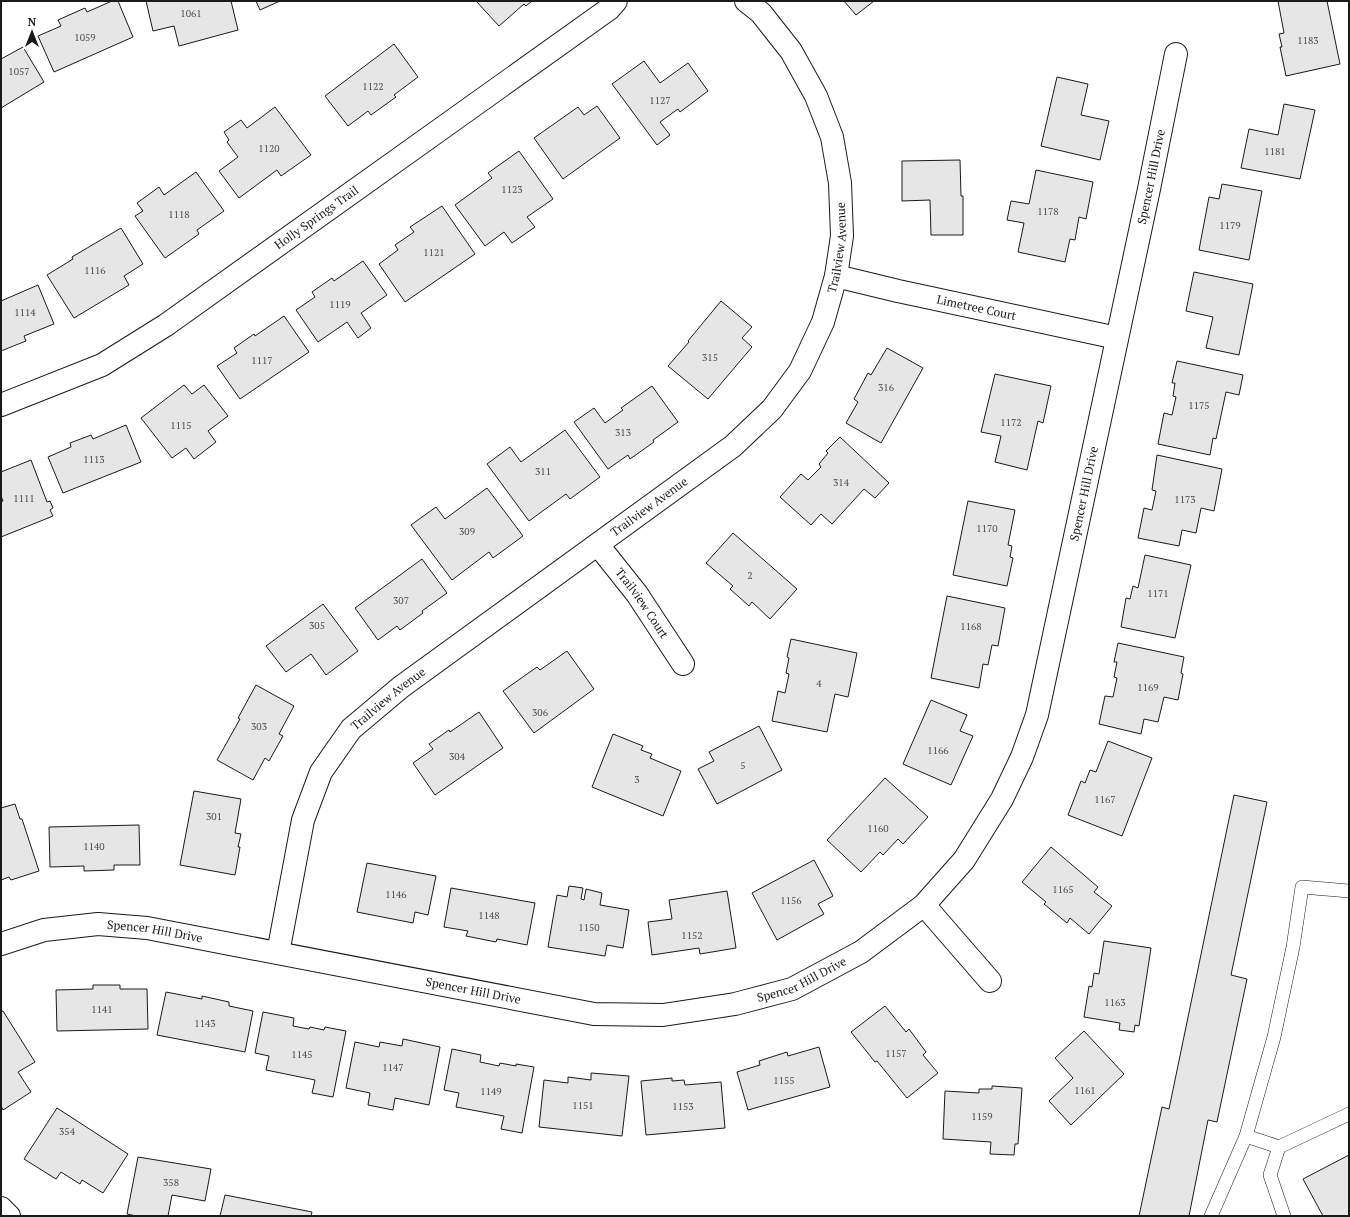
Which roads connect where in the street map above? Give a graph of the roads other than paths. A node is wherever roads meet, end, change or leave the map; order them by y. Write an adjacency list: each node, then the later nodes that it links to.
1 (616, 1): 6 (street, Holly Springs Trail)
2 (746, 1): 4 (street, Trailview Avenue)
3 (1176, 54): 5 (street, Spencer Hill Drive)
4 (836, 276): 5 (street, Limetree Court); 7 (street, Trailview Avenue)
5 (1117, 338): 10 (street, Spencer Hill Drive)
6 (1, 405)
7 (598, 545): 8 (street, Trailview Court); 12 (street, Trailview Avenue)
8 (683, 664)
9 (1349, 891): 15 (lane)
10 (924, 905): 12 (street, Spencer Hill Drive); 13 (street)
11 (1, 944): 12 (street, Spencer Hill Drive)
12 (278, 953)
13 (990, 981)
14 (1349, 1114): 16 (lane)
15 (1246, 1136): 16 (lane); 19 (lane)
16 (1279, 1147): 20 (lane)
17 (1, 1208): 18 (street)
18 (9, 1216)
19 (1211, 1216)
20 (1284, 1216)

